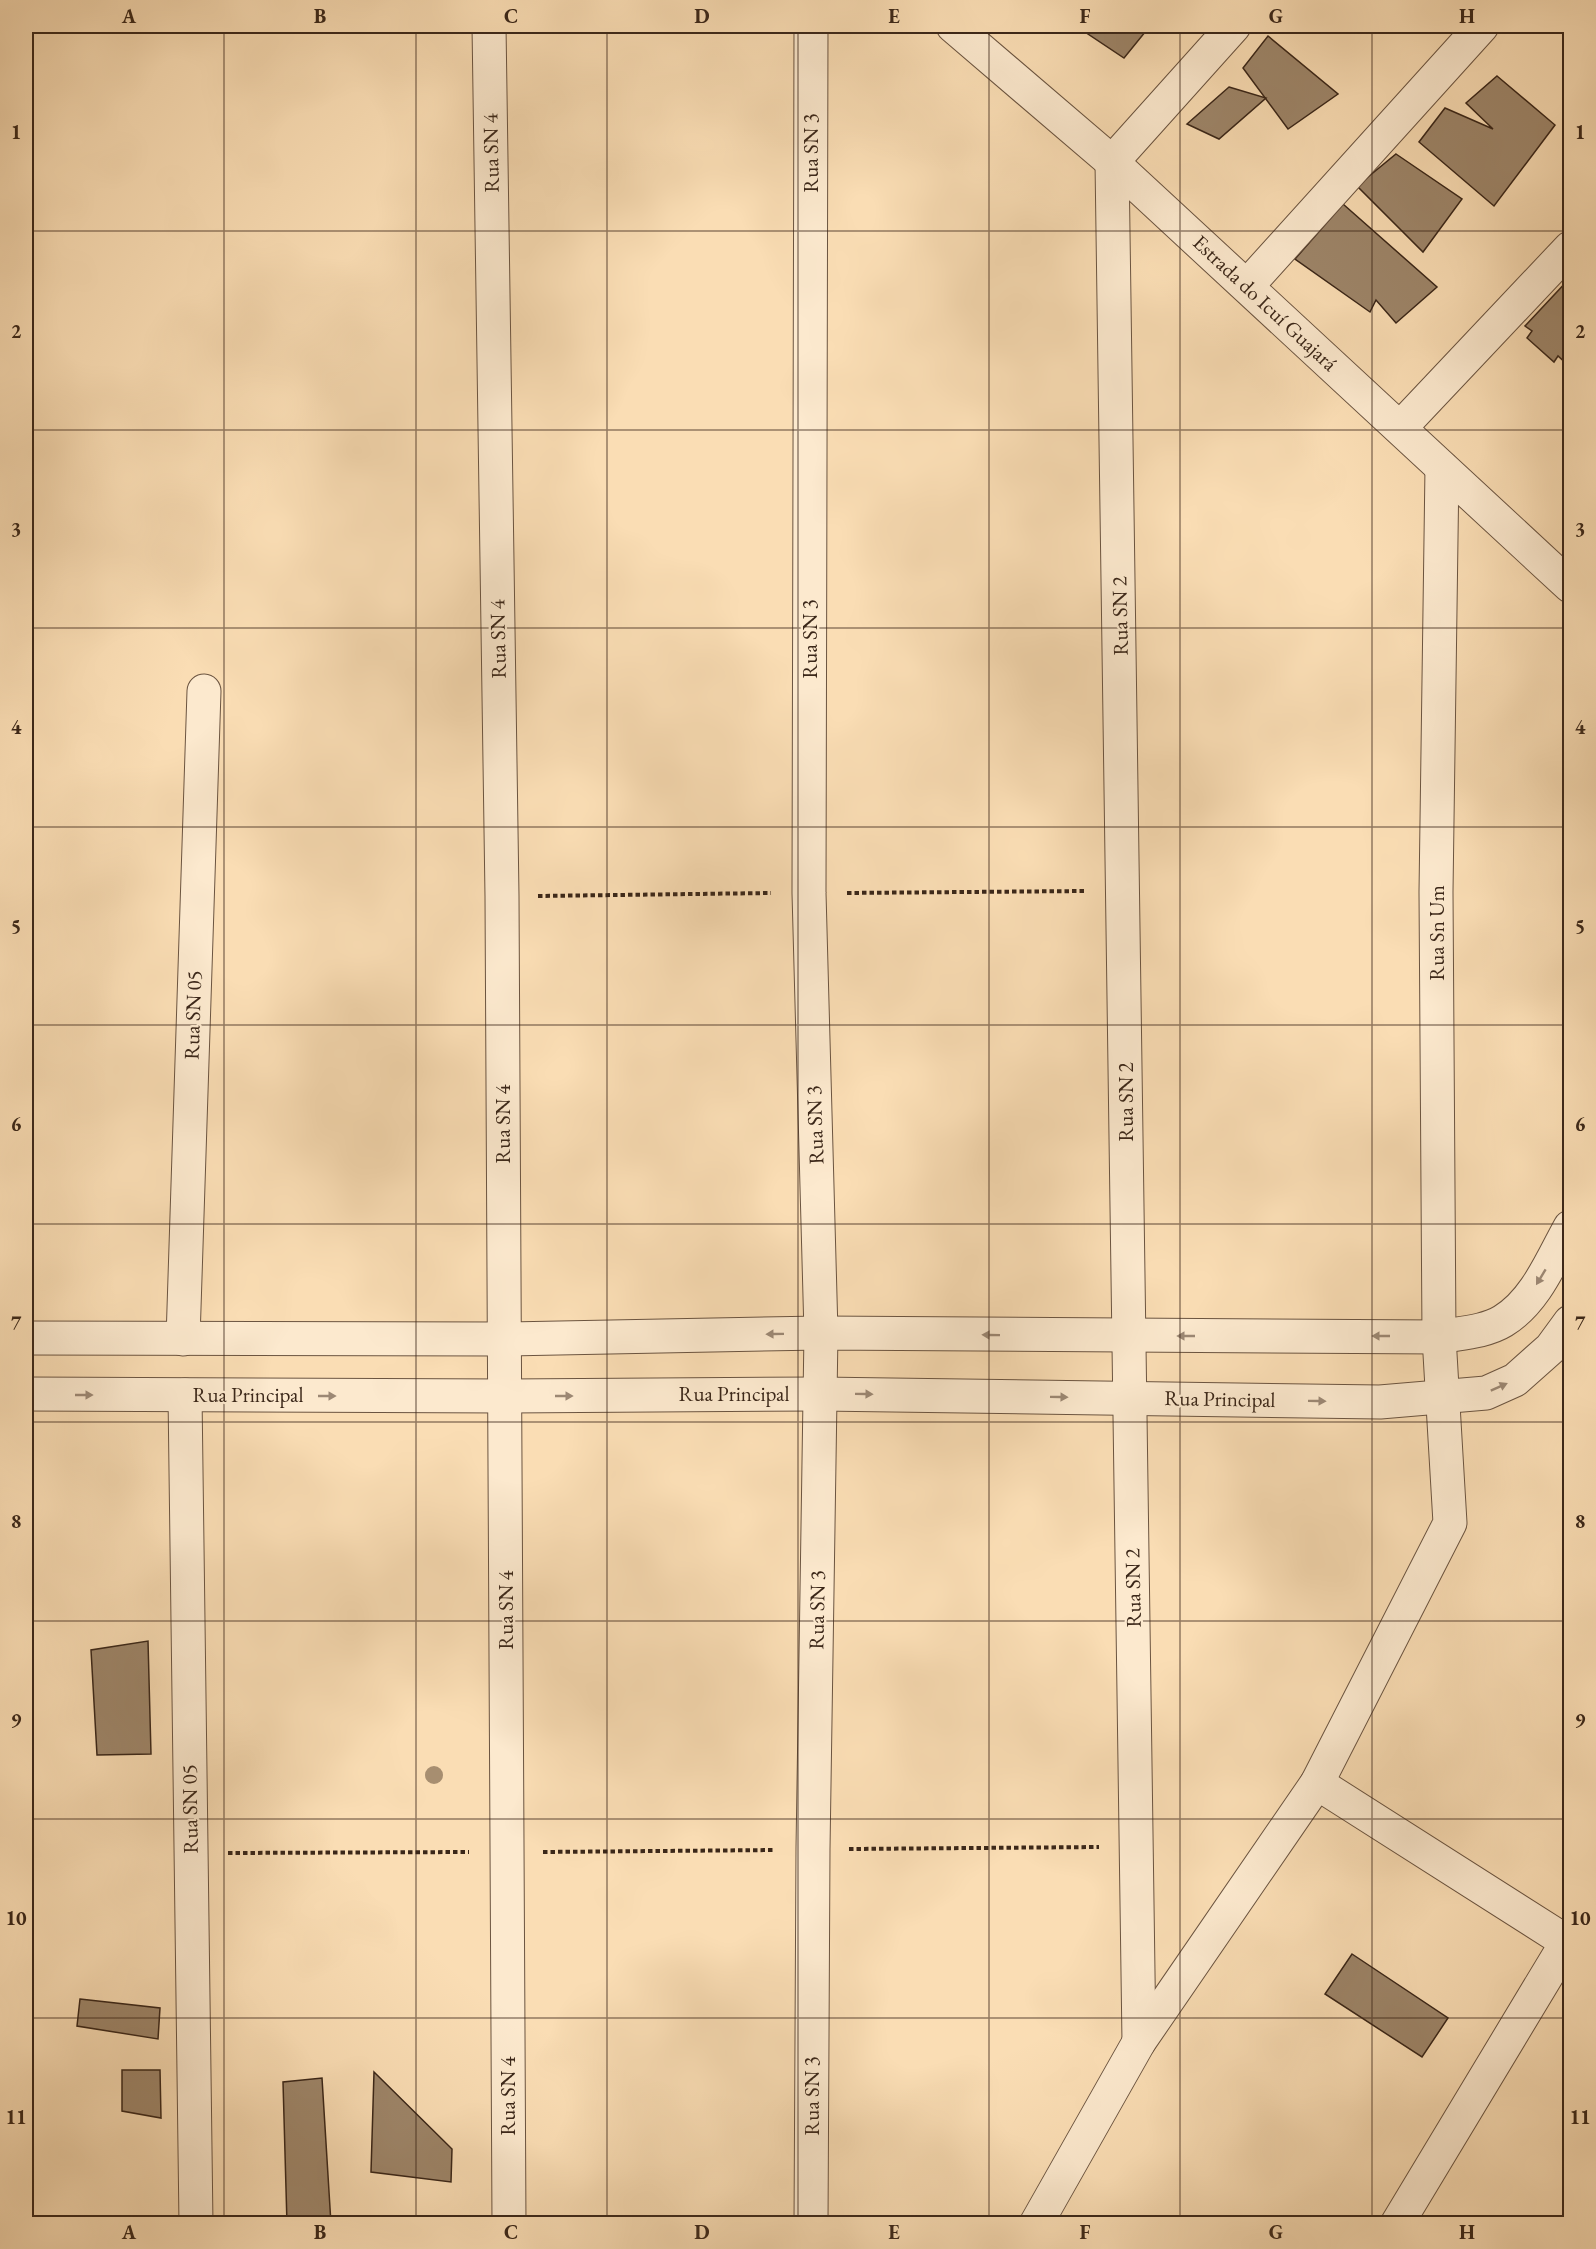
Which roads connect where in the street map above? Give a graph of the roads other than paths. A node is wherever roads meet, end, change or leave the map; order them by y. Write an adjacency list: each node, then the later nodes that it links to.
1 (489, 26): 20 (street, Rua SN 4)
2 (811, 26): 15 (street, Rua SN 3)
3 (953, 26): 6 (street, Estrada do Icuí Guajará)
4 (1234, 26): 6 (street)
5 (1482, 26): 8 (street)
6 (1112, 162): 8 (street, Estrada do Icuí Guajará); 16 (street, Rua SN 2)
7 (1570, 248): 9 (street)
8 (1247, 286): 9 (street, Estrada do Icuí Guajará)
9 (1400, 428): 10 (street, Estrada do Icuí Guajará)
10 (1442, 468): 11 (street, Estrada do Icuí Guajará); 17 (street, Rua Sn Um)
11 (1570, 586)
12 (204, 691): 19 (street, Rua SN 05)
13 (1570, 1227): 17 (street, one-way to 17)
14 (1570, 1322): 25 (street, Rua Principal, one-way to 14)
15 (821, 1333): 16 (street, one-way to 15); 20 (street, one-way to 20); 22 (street, Rua SN 3)
16 (1128, 1336): 17 (street, one-way to 16); 26 (street, Rua SN 2)
17 (1439, 1337): 25 (street, Rua Sn Um)
18 (26, 1338): 19 (street)
19 (183, 1339): 20 (street)
20 (503, 1339): 24 (street, Rua SN 4)
21 (26, 1394): 23 (street, Rua Principal, one-way to 23)
22 (820, 1394): 24 (street, Rua Principal, one-way to 22); 26 (street, Rua Principal, one-way to 26); 32 (street, Rua SN 3)
23 (185, 1395): 24 (street, Rua Principal, one-way to 24); 30 (street, Rua SN 05)
24 (505, 1396): 31 (street, Rua SN 4)
25 (1442, 1397): 26 (street, Rua Principal, one-way to 25); 27 (street, Rua Sn Um)
26 (1130, 1398): 29 (street, Rua SN 2)
27 (1317, 1783): 28 (street); 29 (street, Rua Sn Um)
28 (1569, 1941): 34 (street)
29 (1139, 2042): 33 (street, Rua Sn Um)
30 (196, 2223)
31 (509, 2223)
32 (811, 2223)
33 (1036, 2223)
34 (1397, 2223)

